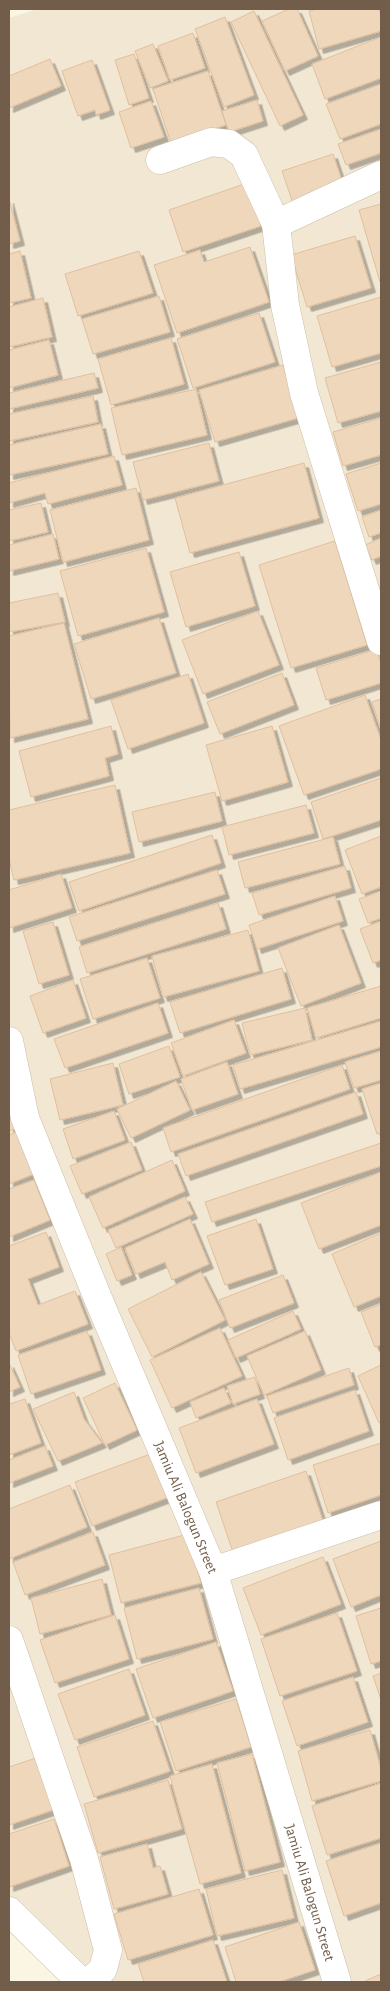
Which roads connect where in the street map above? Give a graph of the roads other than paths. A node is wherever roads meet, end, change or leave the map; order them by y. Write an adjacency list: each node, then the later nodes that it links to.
1 (160, 160): 3 (street)
2 (381, 175): 3 (street)
3 (276, 224): 4 (street)
4 (375, 597): 5 (street)
5 (381, 641)
6 (11, 1058): 8 (street, Jamiu Ali Balogun Street)
7 (381, 1514): 8 (street)
8 (213, 1570): 13 (street, Jamiu Ali Balogun Street)
9 (9, 1640): 12 (street)
10 (9, 1910): 11 (street)
11 (81, 1982)
12 (90, 1982)
13 (337, 1982)

